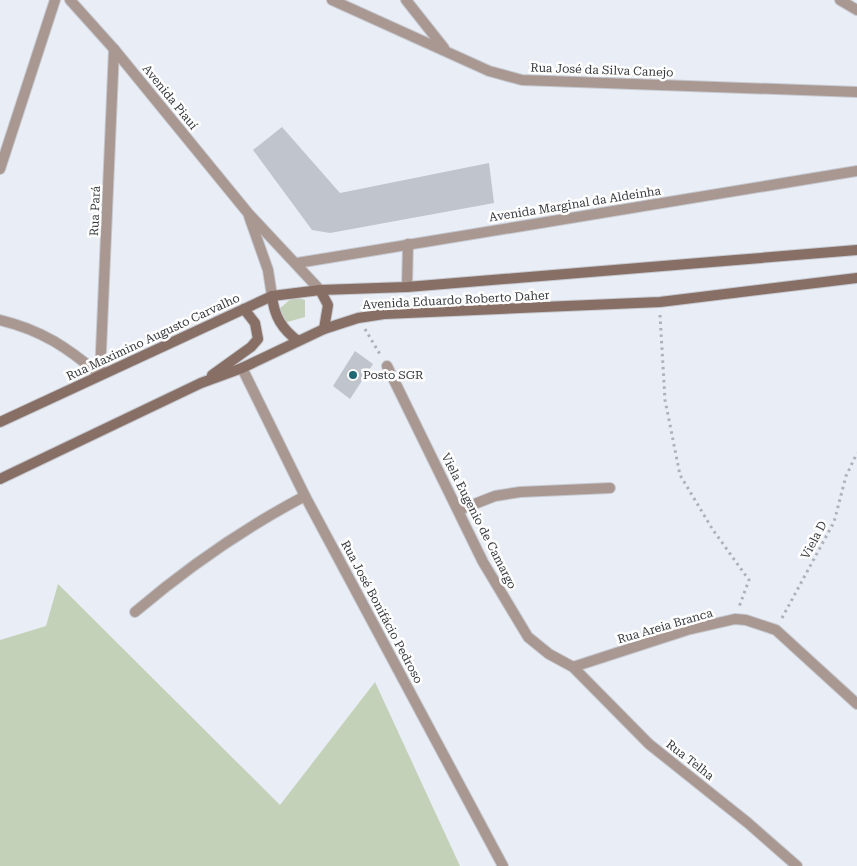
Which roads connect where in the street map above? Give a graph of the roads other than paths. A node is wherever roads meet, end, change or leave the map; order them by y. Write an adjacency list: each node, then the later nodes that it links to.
1 (55, 0): 10 (street)
2 (70, 0): 7 (street, Avenida Piauí)
3 (406, 0): 8 (street)
4 (840, 0): 6 (street)
5 (341, 2): 8 (street, Rua José da Silva Canejo)
6 (857, 10)
7 (114, 49): 12 (street, Avenida Piauí); 26 (street, Rua Pará)
8 (445, 49): 9 (street, Rua José da Silva Canejo)
9 (857, 92)
10 (0, 169)
11 (857, 171): 13 (street, Avenida Marginal da Aldeinha)
12 (248, 213): 15 (street, Avenida Piauí); 19 (street, Avenida Piauí)
13 (408, 244): 15 (street, Avenida Marginal da Aldeinha); 17 (street)
14 (857, 250): 17 (main road, Avenida Eduardo Roberto Daher)
15 (298, 263): 18 (street, Avenida Piauí)
16 (857, 278): 22 (main road, Avenida Eduardo Roberto Daher)
17 (407, 287): 18 (main road, Avenida Eduardo Roberto Daher)
18 (320, 290): 19 (main road, Rua Maximino Augusto Carvalho); 22 (main road)
19 (272, 296): 20 (main road, Rua Maximino Augusto Carvalho); 23 (main road)
20 (244, 309): 26 (main road, Rua Maximino Augusto Carvalho); 27 (main road)
21 (0, 320): 26 (street)
22 (324, 329): 23 (main road, Avenida Eduardo Roberto Daher)
23 (298, 341): 25 (main road, Avenida Eduardo Roberto Daher)
24 (387, 366): 32 (street, Viela Eugenio de Camargo)
25 (242, 368): 27 (main road, Avenida Eduardo Roberto Daher); 31 (street, Rua José Bonifácio Pedroso)
26 (100, 375): 28 (main road, Rua Maximino Augusto Carvalho)
27 (201, 383): 29 (main road, Avenida Eduardo Roberto Daher)
28 (0, 422)
29 (0, 479)
30 (610, 488): 32 (street)
31 (306, 496): 33 (street); 36 (street, Rua José Bonifácio Pedroso)
32 (459, 510): 34 (street, Viela Eugenio de Camargo)
33 (135, 612)
34 (573, 668): 35 (street, Rua Areia Branca); 37 (street, Rua Telha)
35 (857, 704)
36 (503, 866)
37 (797, 866)

